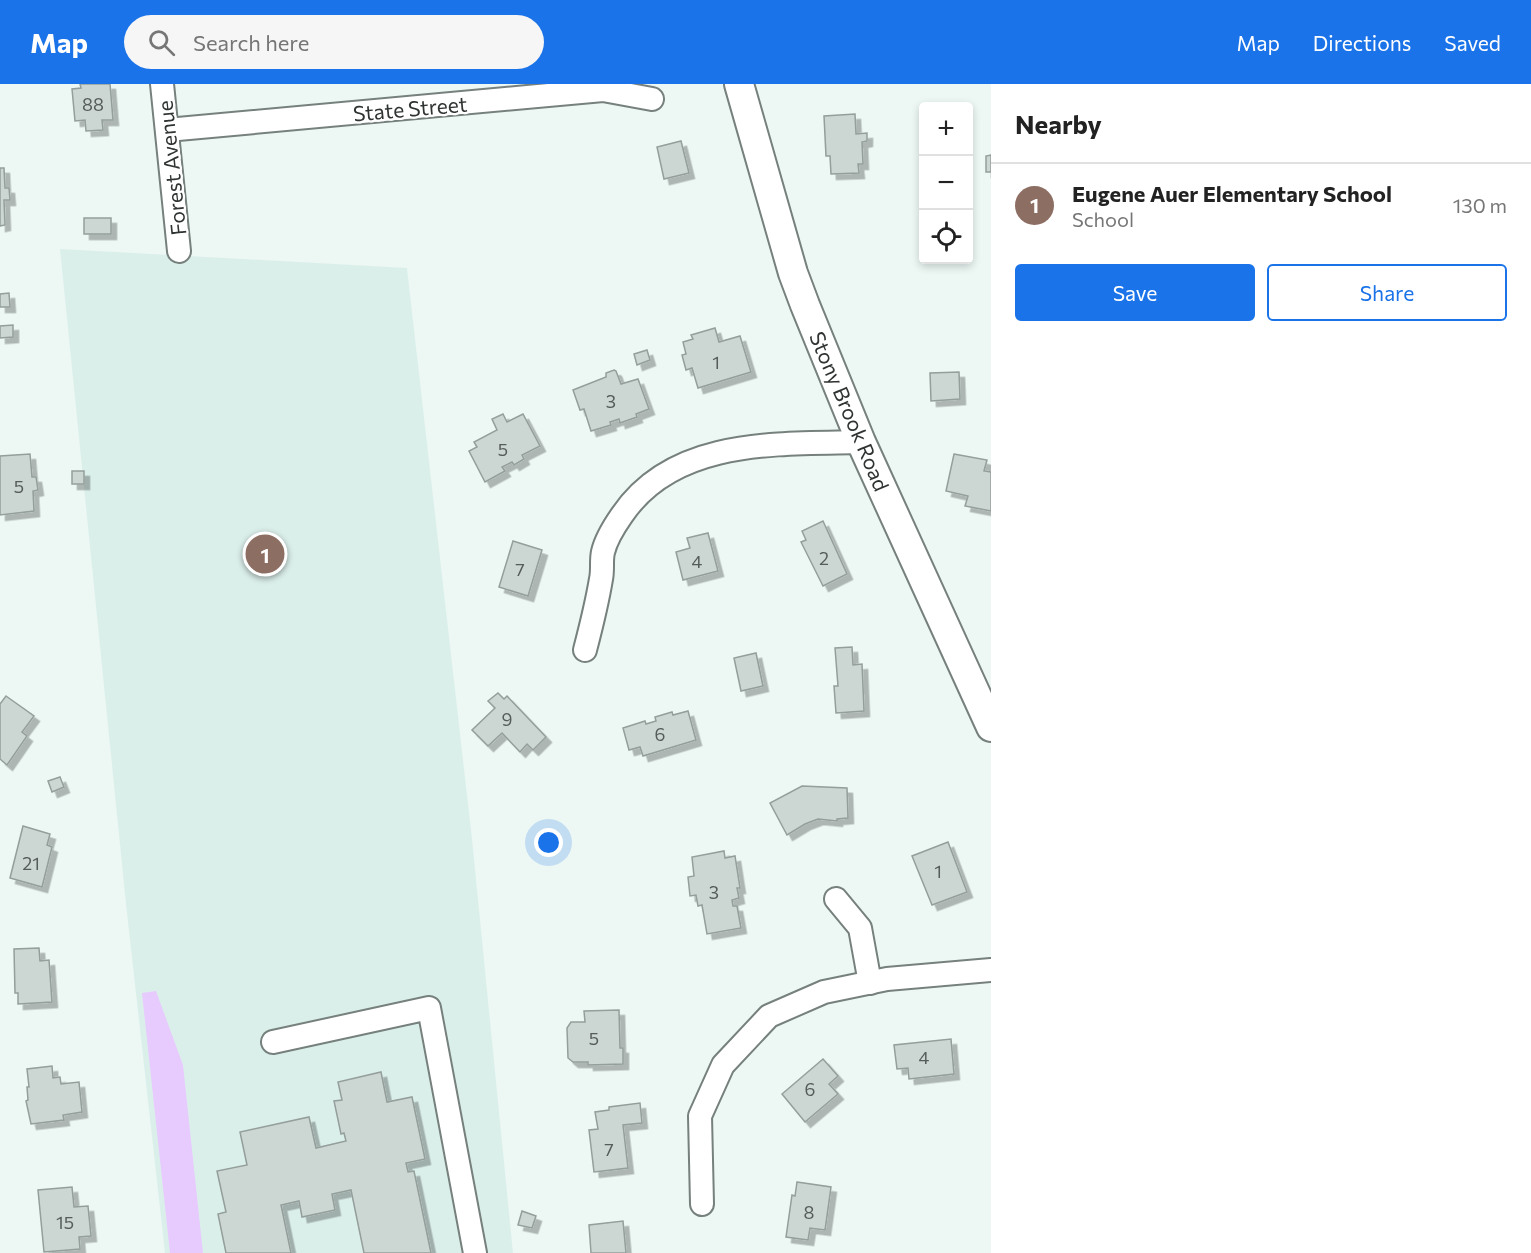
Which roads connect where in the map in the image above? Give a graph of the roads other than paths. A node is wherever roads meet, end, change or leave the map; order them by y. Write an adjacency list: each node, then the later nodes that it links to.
1 (162, 84): 4 (street, Forest Avenue)
2 (739, 84): 6 (main road, Stony Brook Road)
3 (652, 99): 4 (street, State Street)
4 (167, 130): 5 (street, Forest Avenue)
5 (179, 251)
6 (861, 442): 7 (street); 8 (main road, Stony Brook Road)
7 (585, 651)
8 (991, 727)
9 (837, 899): 11 (street)
10 (991, 970): 11 (street)
11 (870, 982): 13 (street)
12 (273, 1042): 14 (street)
13 (702, 1204)
14 (475, 1253)

